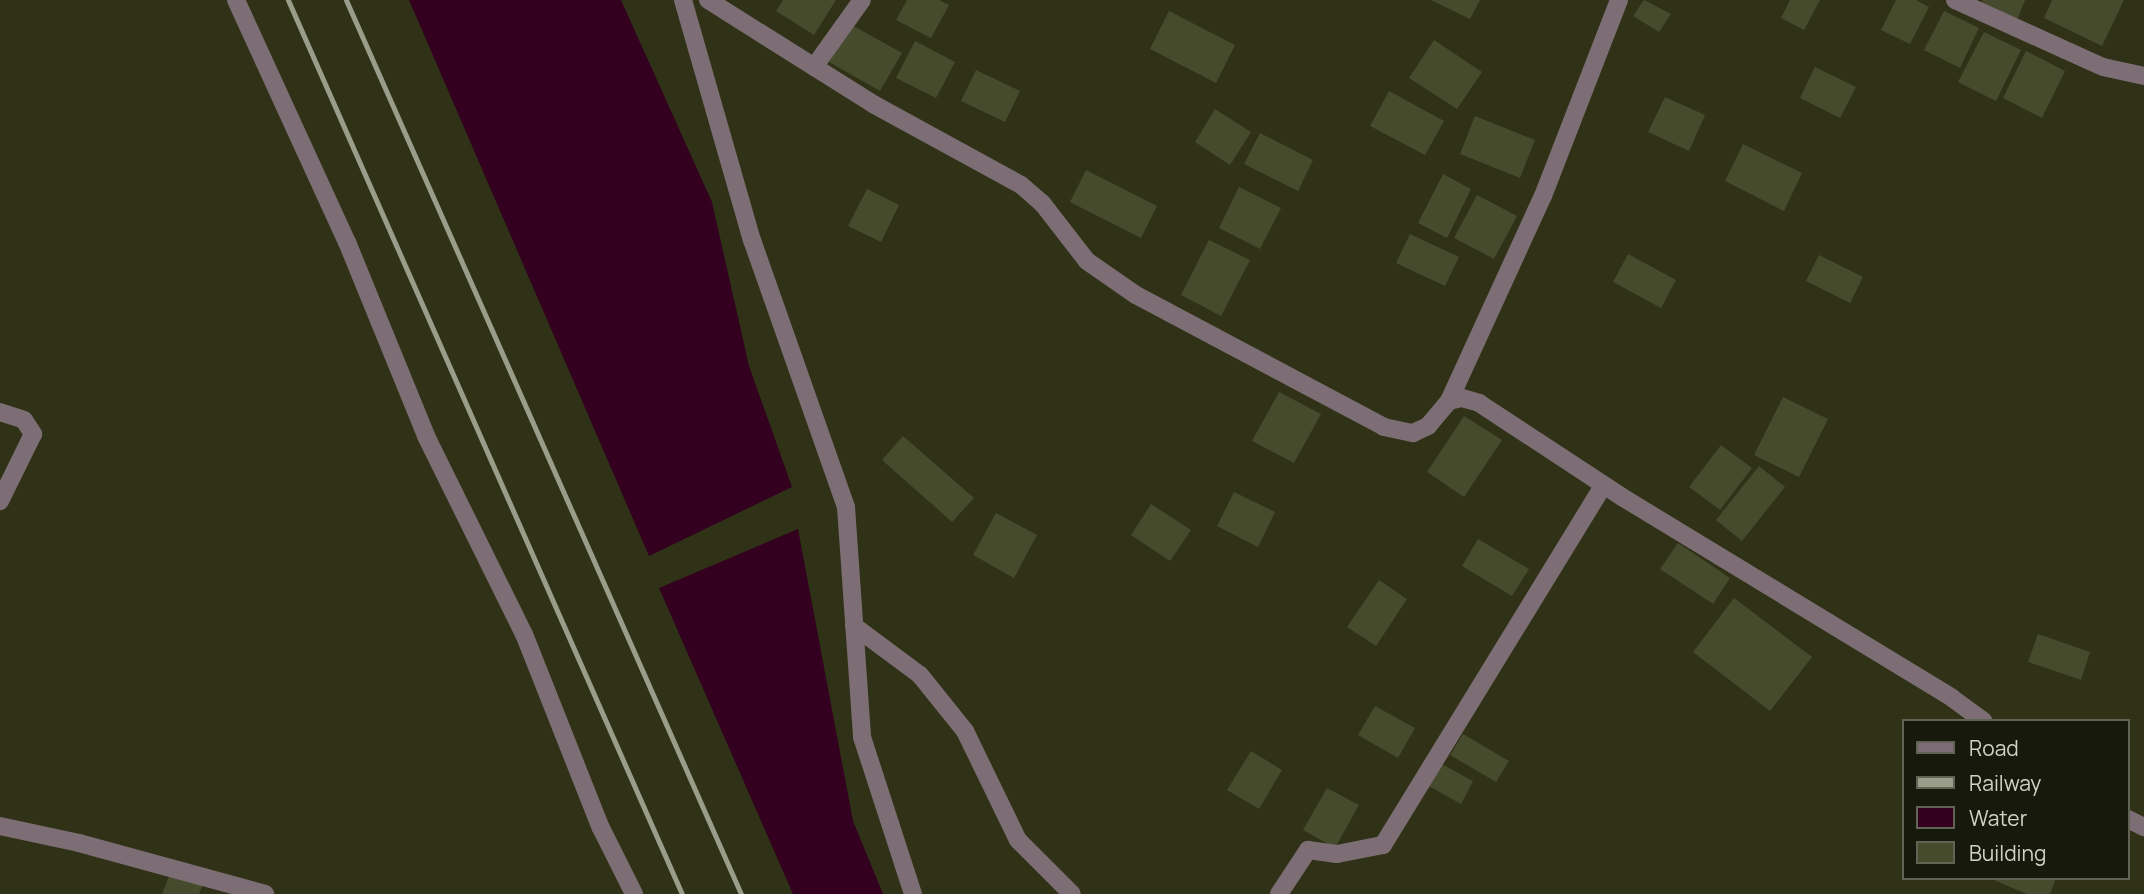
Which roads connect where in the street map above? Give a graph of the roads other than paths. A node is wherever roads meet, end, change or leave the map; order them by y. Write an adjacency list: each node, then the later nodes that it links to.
1 (236, 0): 17 (street)
2 (683, 0): 13 (street)
3 (708, 0): 7 (street)
4 (862, 0): 7 (street)
5 (1619, 0): 9 (street)
6 (1955, 0): 8 (street)
7 (814, 67): 9 (street)
8 (2144, 76)
9 (1450, 401): 11 (street)
10 (0, 412): 12 (street)
11 (1604, 485): 14 (street); 20 (street)
12 (0, 501)
13 (855, 626): 18 (street); 19 (street)
14 (1981, 719)
15 (0, 827): 16 (street)
16 (265, 894)
17 (634, 894)
18 (913, 894)
19 (1072, 894)
20 (1279, 894)

